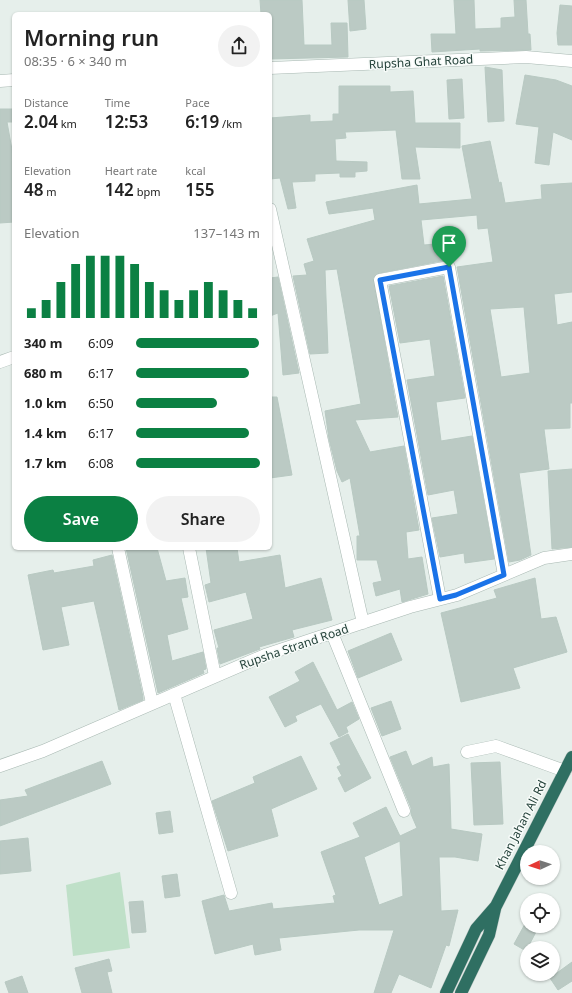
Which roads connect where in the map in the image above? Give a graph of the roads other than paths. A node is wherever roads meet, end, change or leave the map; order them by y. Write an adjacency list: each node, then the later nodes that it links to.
1 (572, 61): 2 (street, Rupsha Ghat Road)
2 (272, 68)
3 (12, 80): 4 (street)
4 (0, 81)
5 (272, 218): 13 (street)
6 (12, 358): 7 (street)
7 (0, 362)
8 (118, 550): 17 (street)
9 (189, 550): 15 (street)
10 (572, 554): 11 (street, Rupsha Strand Road)
11 (504, 575): 12 (street, Rupsha Strand Road); 12 (street)
12 (440, 599): 13 (street, Rupsha Strand Road)
13 (363, 623): 14 (street, Rupsha Strand Road)
14 (332, 633): 15 (street, Rupsha Strand Road); 22 (street)
15 (215, 676): 16 (street, Rupsha Strand Road)
16 (174, 694): 17 (street, Rupsha Strand Road); 23 (street)
17 (152, 704): 20 (street, Rupsha Strand Road)
18 (467, 752): 21 (street)
19 (572, 757): 21 (highway, Khan Jahan Ali Rd)
20 (0, 766)
21 (565, 772): 24 (highway, Khan Jahan Ali Rd)
22 (404, 811)
23 (230, 893)
24 (496, 906): 25 (highway, Khan Jahan Ali Rd); 26 (highway, Khan Jahan Ali Rd)
25 (446, 993)
26 (461, 993)

